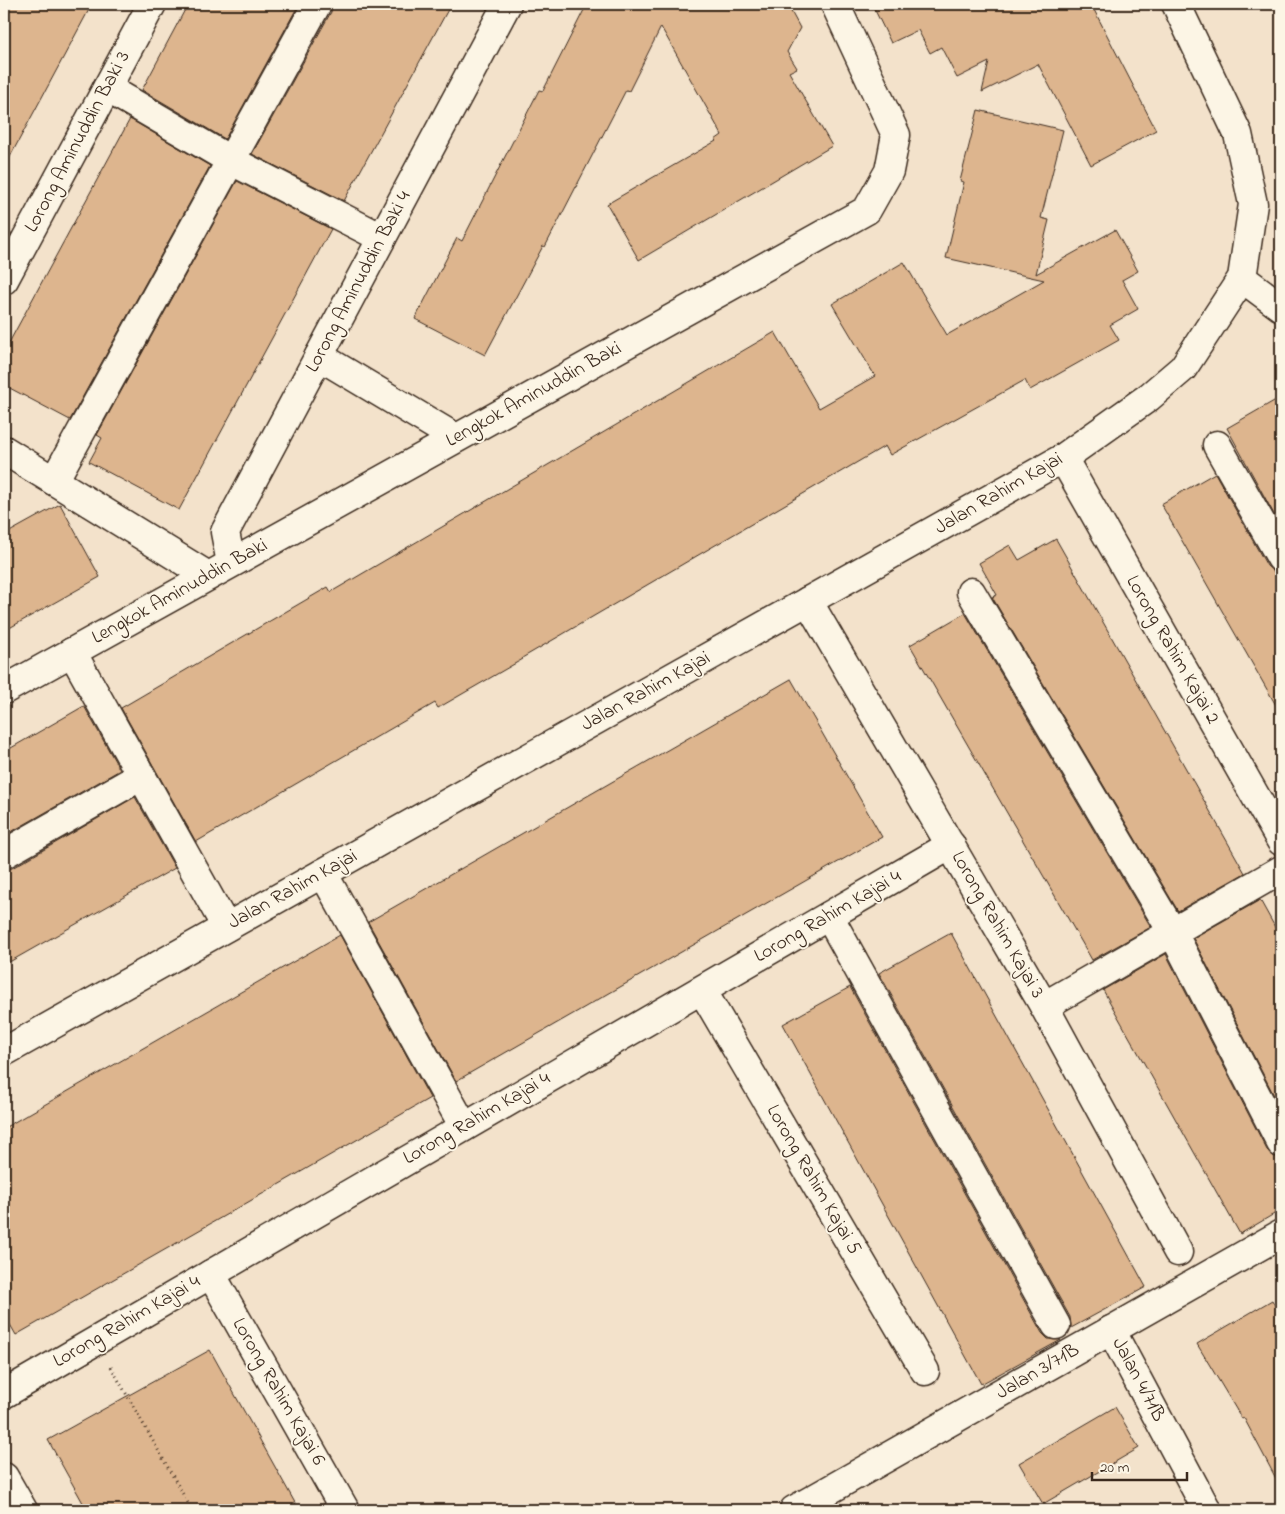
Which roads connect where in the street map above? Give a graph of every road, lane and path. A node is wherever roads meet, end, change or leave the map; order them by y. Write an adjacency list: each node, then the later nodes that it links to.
1 (152, 4): 6 (street, Lorong Aminuddin Baki 3)
2 (317, 4): 7 (street)
3 (507, 4): 8 (street, Lorong Aminuddin Baki 4)
4 (836, 4): 13 (street, Lengkok Aminuddin Baki)
5 (1176, 4): 10 (street)
6 (107, 88): 7 (street); 9 (street, Lorong Aminuddin Baki 3)
7 (230, 160): 8 (street); 17 (street)
8 (382, 238): 12 (street, Lorong Aminuddin Baki 4)
9 (8, 262)
10 (1242, 278): 11 (street); 16 (street, Jalan Rahim Kajai)
11 (1281, 307)
12 (319, 356): 13 (street); 19 (street, Lorong Aminuddin Baki 4)
13 (456, 438): 19 (street, Lengkok Aminuddin Baki)
14 (1218, 445): 18 (street)
15 (4, 450): 17 (street)
16 (1063, 458): 21 (street, Jalan Rahim Kajai); 25 (street, Lorong Rahim Kajai 2)
17 (54, 481): 19 (street)
18 (1281, 558)
19 (220, 570): 22 (street, Lengkok Aminuddin Baki)
20 (971, 592): 32 (street)
21 (808, 601): 26 (street, Lorong Rahim Kajai 3); 29 (street, Jalan Rahim Kajai)
22 (72, 652): 23 (street, Lengkok Aminuddin Baki); 24 (street)
23 (4, 690)
24 (141, 776): 27 (street); 31 (street)
25 (1281, 841)
26 (951, 845): 30 (street, Lorong Rahim Kajai 4); 34 (street, Lorong Rahim Kajai 3)
27 (4, 854)
28 (1281, 870): 32 (street)
29 (322, 873): 31 (street, Jalan Rahim Kajai); 36 (street)
30 (829, 916): 33 (street, Lorong Rahim Kajai 4); 41 (street)
31 (226, 927): 35 (street, Jalan Rahim Kajai)
32 (1173, 933): 34 (street); 37 (street)
33 (702, 990): 36 (street, Lorong Rahim Kajai 4); 44 (street, Lorong Rahim Kajai 5)
34 (1044, 1006): 39 (street, Lorong Rahim Kajai 3)
35 (4, 1052)
36 (464, 1127): 40 (street, Lorong Rahim Kajai 4)
37 (1281, 1143)
38 (1281, 1234): 42 (street, Jalan 3/71B)
39 (1178, 1252)
40 (211, 1274): 43 (street, Lorong Rahim Kajai 4); 49 (street, Lorong Rahim Kajai 6)
41 (1056, 1325)
42 (1112, 1330): 50 (street, Jalan 3/71B); 51 (street, Jalan 4/71B)
43 (96, 1340): 45 (street, Lorong Rahim Kajai 4); 48 (path)
44 (924, 1371)
45 (4, 1394)
46 (4, 1477): 47 (street)
47 (23, 1510)
48 (192, 1510)
49 (345, 1510)
50 (794, 1510)
51 (1207, 1510)

